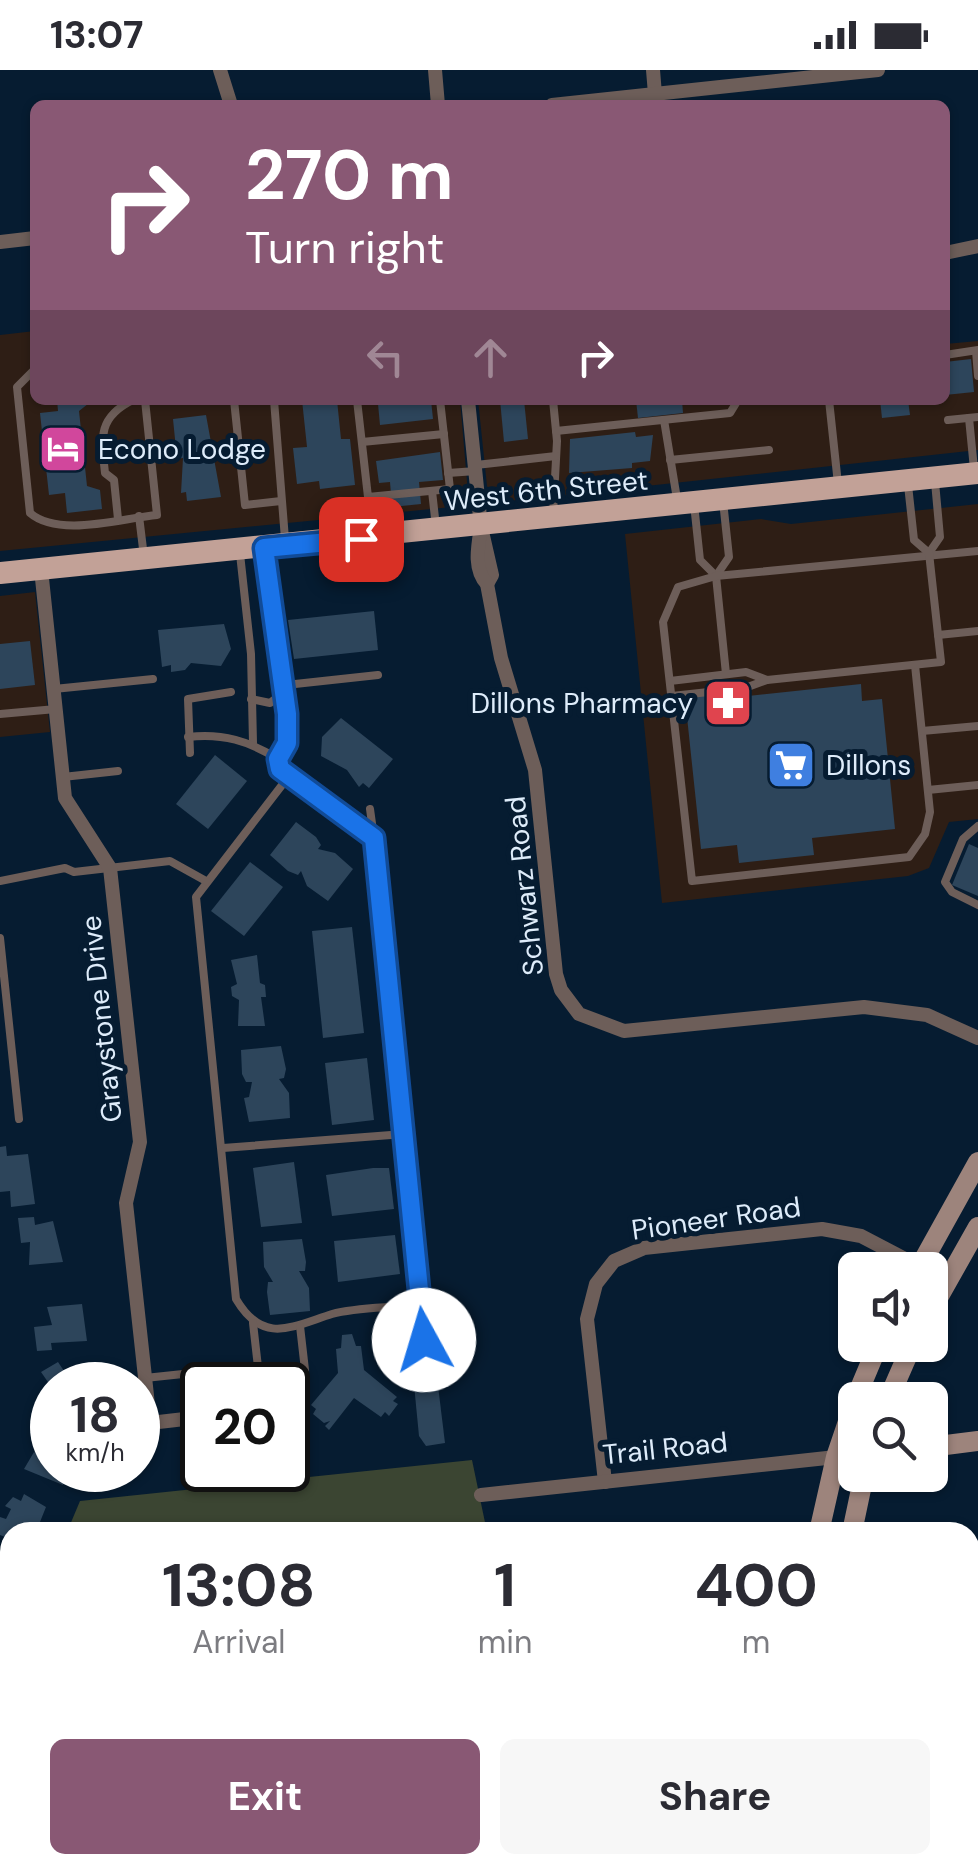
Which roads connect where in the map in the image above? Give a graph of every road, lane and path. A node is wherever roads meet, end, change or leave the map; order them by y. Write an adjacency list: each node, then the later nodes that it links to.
1 (220, 70): 6 (street)
2 (434, 70): 7 (street)
3 (653, 70): 5 (street)
4 (878, 70): 5 (street)
5 (655, 94): 8 (street)
6 (229, 100)
7 (437, 100)
8 (599, 100)
9 (30, 239): 10 (street)
10 (0, 242)
11 (978, 246): 12 (street)
12 (950, 252)
13 (977, 351): 14 (lane); 16 (lane)
14 (950, 354)
15 (30, 374): 48 (lane)
16 (978, 376)
17 (125, 405): 48 (lane)
18 (146, 405): 47 (lane)
19 (235, 405): 44 (lane)
20 (275, 405): 44 (lane)
21 (358, 405): 32 (lane)
22 (441, 405): 31 (lane)
23 (469, 405): 36 (street, Schwarz Road)
24 (553, 405): 30 (lane)
25 (735, 405): 28 (lane)
26 (830, 405): 41 (lane)
27 (973, 418): 29 (lane); 37 (lane)
28 (664, 420): 30 (lane); 35 (lane)
29 (948, 420)
30 (556, 431): 34 (lane)
31 (444, 434): 32 (lane); 38 (lane)
32 (362, 442): 43 (lane)
33 (769, 450): 35 (lane)
34 (556, 456): 36 (lane); 49 (lane)
35 (670, 460): 46 (lane)
36 (476, 468): 38 (lane); 50 (street, Schwarz Road)
37 (976, 473): 39 (main road, West 6th Street)
38 (448, 474): 42 (lane)
39 (934, 477): 40 (main road, West 6th Street); 56 (lane)
40 (908, 480): 41 (main road, West 6th Street); 56 (lane)
41 (838, 488): 45 (main road, West 6th Street)
42 (432, 490): 43 (lane); 51 (lane)
43 (383, 496): 52 (lane)
44 (281, 501): 53 (lane)
45 (723, 501): 46 (main road, West 6th Street); 60 (lane)
46 (686, 505): 49 (main road, West 6th Street); 60 (lane)
47 (139, 516): 48 (lane); 57 (lane)
48 (118, 518)
49 (553, 519): 50 (main road, West 6th Street)
50 (481, 527): 51 (main road, West 6th Street); 97 (street, Schwarz Road)
51 (436, 532): 52 (main road, West 6th Street)
52 (387, 536): 53 (main road, West 6th Street)
53 (275, 546): 54 (main road, West 6th Street); 63 (lane)
54 (239, 550): 57 (main road, West 6th Street); 64 (lane)
55 (978, 551): 56 (lane)
56 (929, 554): 60 (lane); 62 (lane)
57 (144, 558): 58 (main road, West 6th Street)
58 (41, 569): 59 (main road, West 6th Street); 71 (street, Graystone Drive)
59 (0, 574)
60 (716, 576): 66 (lane); 69 (lane)
61 (978, 630): 62 (lane)
62 (938, 635): 65 (lane)
63 (275, 640): 64 (lane); 73 (lane)
64 (250, 642): 75 (lane)
65 (915, 665): 70 (lane); 79 (lane)
66 (726, 674): 69 (lane); 70 (lane)
67 (378, 675): 73 (lane)
68 (153, 679): 71 (lane)
69 (670, 680): 74 (lane)
70 (767, 680): 74 (lane)
71 (54, 689): 76 (street, Graystone Drive)
72 (231, 692): 80 (lane)
73 (285, 693): 75 (lane); 83 (lane)
74 (672, 696): 88 (lane)
75 (252, 698): 81 (lane)
76 (56, 709): 77 (lane); 86 (street, Graystone Drive)
77 (0, 714)
78 (978, 726): 79 (lane)
79 (922, 732): 88 (lane)
80 (188, 737): 81 (lane); 82 (lane)
81 (252, 744): 83 (lane)
82 (190, 753)
83 (278, 759): 85 (lane)
84 (118, 771): 86 (lane)
85 (289, 776): 91 (lane); 94 (lane)
86 (63, 777): 92 (street, Graystone Drive)
87 (978, 785): 88 (lane)
88 (928, 790)
89 (370, 809): 91 (lane)
90 (978, 826): 95 (lane)
91 (374, 838): 101 (lane)
92 (110, 868): 93 (lane); 94 (lane); 112 (street, Graystone Drive)
93 (0, 881)
94 (206, 881): 102 (lane)
95 (978, 905)
96 (0, 938): 98 (lane)
97 (978, 1038)
98 (11, 1044): 99 (lane); 100 (lane)
99 (0, 1047)
100 (19, 1119)
101 (404, 1134): 102 (lane); 108 (lane)
102 (223, 1148): 109 (lane)
103 (978, 1162): 106 (street)
104 (978, 1227): 107 (street)
105 (891, 1252): 119 (street, Pioneer Road)
106 (937, 1252)
107 (948, 1254)
108 (418, 1303): 110 (lane); 111 (lane)
109 (254, 1323): 110 (lane); 113 (lane)
110 (300, 1326): 114 (lane)
111 (381, 1346)
112 (143, 1362)
113 (258, 1362)
114 (304, 1362)
115 (978, 1442): 116 (street)
116 (948, 1444)
117 (838, 1457): 119 (street, Trail Road)
118 (838, 1476): 122 (street)
119 (605, 1482): 121 (street, Trail Road)
120 (860, 1492): 123 (street)
121 (481, 1494)
122 (822, 1522)
123 (854, 1522)

